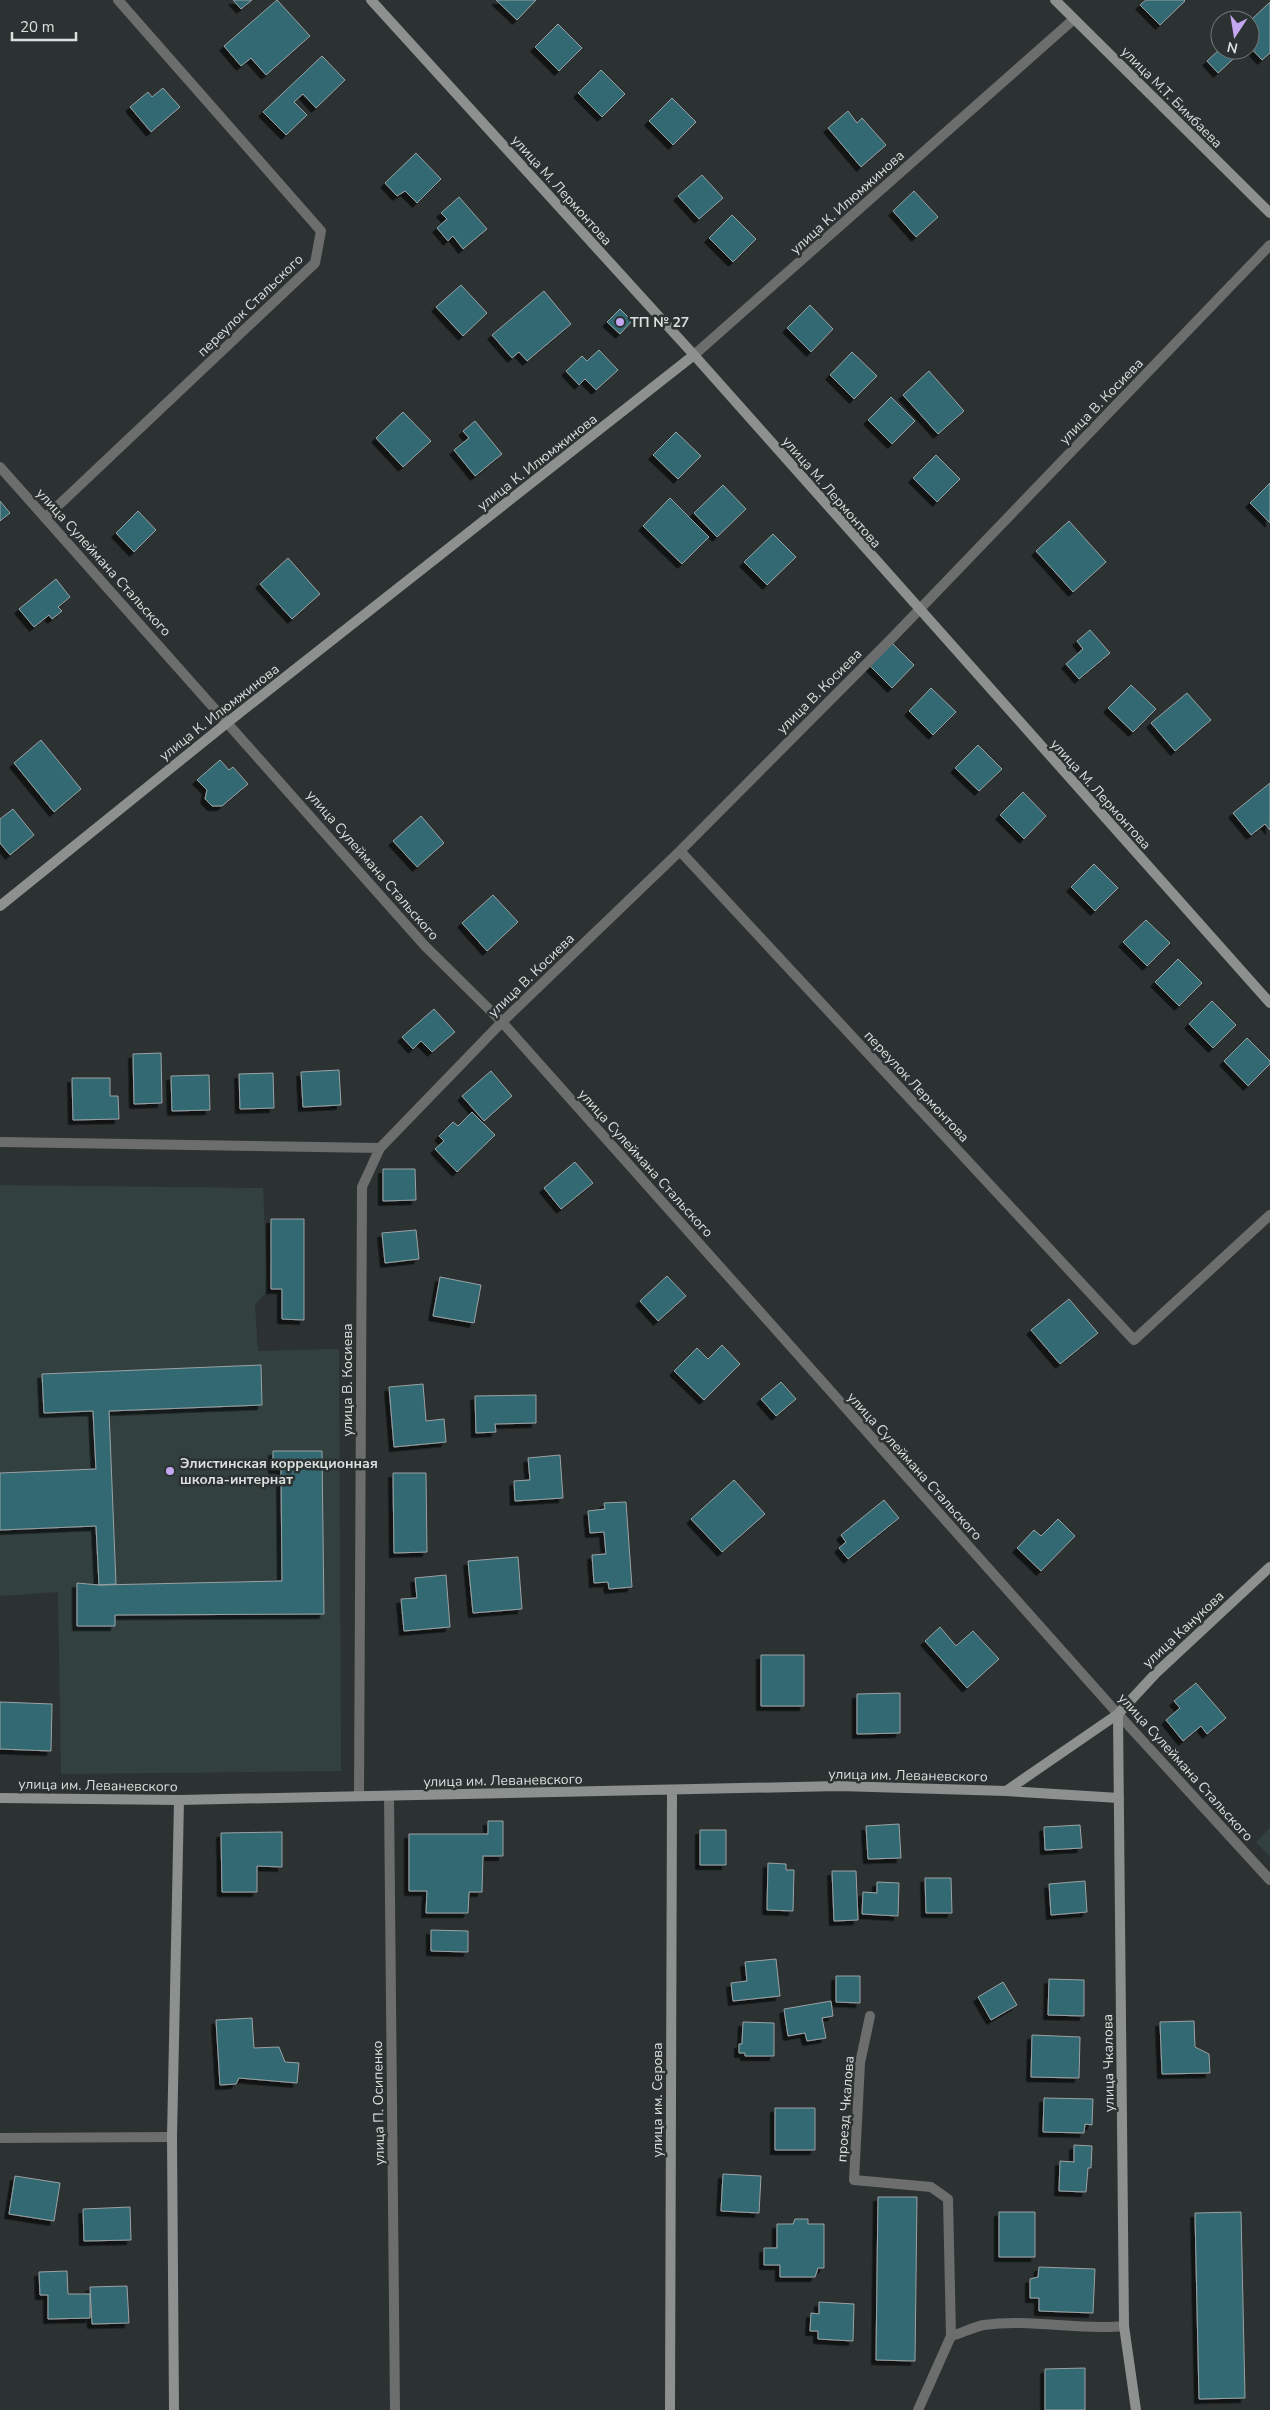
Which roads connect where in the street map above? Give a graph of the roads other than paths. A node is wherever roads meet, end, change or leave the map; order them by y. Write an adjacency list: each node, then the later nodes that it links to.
1 (118, 0): 9 (street, переулок Стальского)
2 (371, 0): 7 (street, улица М. Лермонтова)
3 (1055, 0): 4 (street, улица М.Т. Бимбаева)
4 (1074, 19): 5 (street, улица М.Т. Бимбаева); 7 (street, улица К. Илюмжинова)
5 (1270, 213)
6 (1270, 245): 10 (street, улица В. Косиева)
7 (694, 355): 10 (street, улица М. Лермонтова); 11 (street, улица К. Илюмжинова)
8 (0, 467): 9 (street, улица Сулеймана Стальского)
9 (46, 518): 11 (street, улица Сулеймана Стальского)
10 (918, 610): 12 (street, улица В. Косиева); 14 (street, улица М. Лермонтова)
11 (228, 722): 13 (street, улица К. Илюмжинова); 15 (street, улица Сулеймана Стальского)
12 (680, 851): 15 (street, улица В. Косиева); 18 (street, переулок Лермонтова)
13 (0, 906)
14 (1270, 1003)
15 (502, 1022): 17 (street, улица В. Косиева); 20 (street, улица Сулеймана Стальского)
16 (0, 1142): 17 (street)
17 (380, 1148): 23 (street, улица В. Косиева)
18 (1270, 1215)
19 (1270, 1566): 20 (street, улица Канукова)
20 (1118, 1714): 22 (street, улица им. Леваневского); 26 (street, улица Чкалова); 28 (street, улица Сулеймана Стальского)
21 (672, 1791): 22 (street, улица им. Леваневского); 24 (street, улица им. Леваневского); 36 (street, улица им. Серова)
22 (1006, 1791): 26 (street, улица им. Леваневского)
23 (359, 1796): 24 (street, улица им. Леваневского); 27 (street, улица им. Леваневского)
24 (389, 1796): 35 (street, улица П. Осипенко)
25 (0, 1798): 27 (street, улица им. Леваневского)
26 (1119, 1798): 32 (street, улица Чкалова)
27 (179, 1800): 30 (street)
28 (1270, 1880)
29 (870, 2016): 33 (street, проезд Чкалова)
30 (172, 2137): 31 (street); 34 (street)
31 (0, 2138)
32 (1124, 2326): 33 (street); 38 (street, улица Чкалова)
33 (951, 2336): 37 (street, проезд Чкалова)
34 (174, 2410)
35 (396, 2410)
36 (670, 2410)
37 (918, 2410)
38 (1136, 2410)

